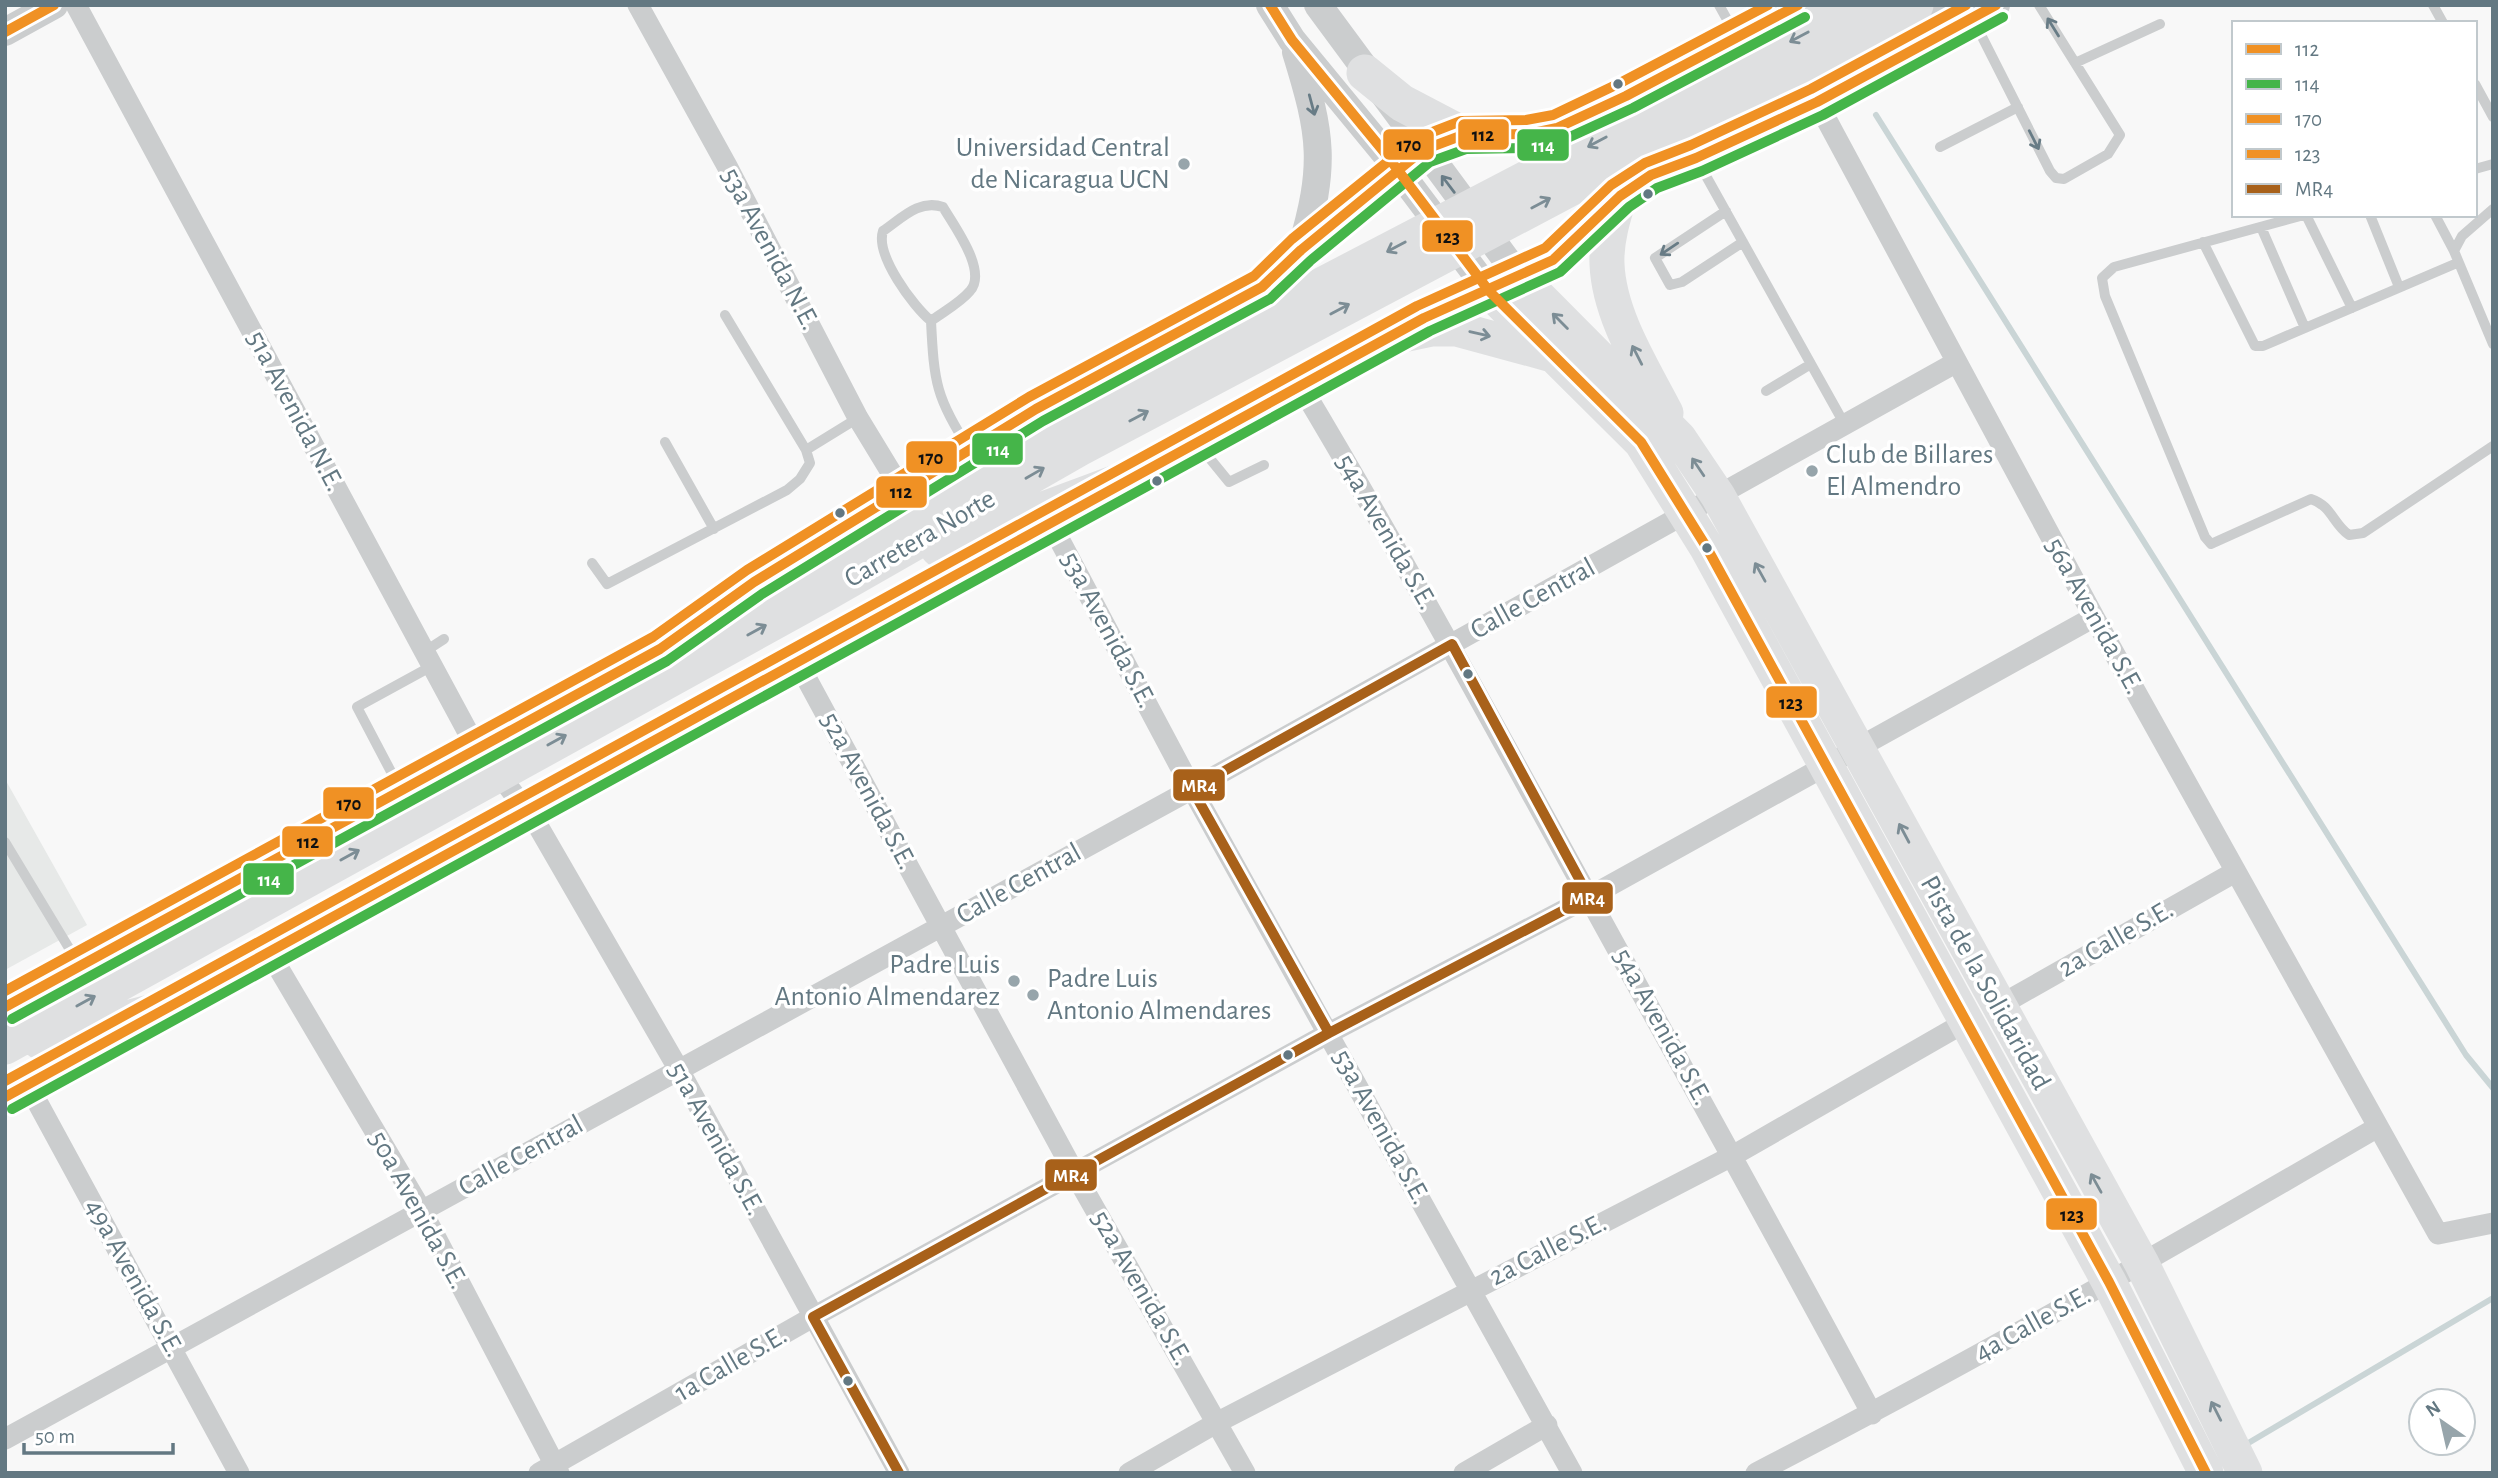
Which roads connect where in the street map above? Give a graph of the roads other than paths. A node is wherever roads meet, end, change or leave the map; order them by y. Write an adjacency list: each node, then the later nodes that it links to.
1 (54, 5): 15 (street)
2 (76, 5): 77 (street, 51a Avenida N.E.)
3 (638, 5): 55 (street, 53a Avenida N.E.)
4 (1270, 5): 17 (street)
5 (1318, 5): 19 (street)
6 (1719, 5): 16 (lane)
7 (1797, 5): 16 (highway)
8 (1915, 5): 12 (highway, Carretera Norte)
9 (2039, 5): 18 (lane, one-way to 9)
10 (2434, 5): 13 (lane)
11 (1974, 9): 21 (street); 22 (lane); 28 (street)
12 (1871, 14): 57 (highway, Carretera Norte)
13 (2442, 21)
14 (2160, 24): 18 (lane)
15 (5, 32)
16 (1737, 37): 24 (highway)
17 (1293, 40): 27 (street); 39 (street, one-way to 39)
18 (2075, 63): 22 (lane, one-way to 18)
19 (1365, 73): 24 (highway); 27 (street)
20 (2477, 88): 23 (lane)
21 (1817, 102): 26 (street); 51 (street, 56a Avenida S.E.)
22 (2018, 107): 25 (lane)
23 (2493, 117)
24 (1463, 135): 27 (highway)
25 (1940, 147)
26 (1696, 158): 28 (street); 31 (lane)
27 (1410, 159): 39 (highway); 42 (street)
28 (1651, 175): 29 (street)
29 (1620, 196): 42 (street); 58 (main road, one-way to 29)
30 (2493, 209): 40 (lane)
31 (1726, 211): 37 (lane); 37 (lane, one-way to 37)
32 (2298, 217): 36 (lane)
33 (2306, 217): 44 (lane)
34 (2371, 217): 43 (lane)
35 (2436, 217): 40 (lane)
36 (2261, 227): 38 (lane); 47 (lane)
37 (1743, 242): 52 (lane)
38 (2203, 242): 47 (lane); 61 (lane)
39 (1301, 250): 63 (highway)
40 (2454, 251): 41 (lane)
41 (2456, 263): 43 (lane); 49 (lane)
42 (1504, 284): 48 (street); 50 (main road, Pista de la Solidaridad); 58 (main road, one-way to 42)
43 (2399, 287): 44 (lane)
44 (2351, 308): 47 (lane)
45 (725, 315): 62 (lane)
46 (931, 321): 46 (lane); 63 (lane)
47 (2305, 328)
48 (1388, 338): 50 (main road, one-way to 50); 53 (street)
49 (2493, 344)
50 (1551, 355): 68 (main road, Pista de la Solidaridad)
51 (1955, 363): 56 (street, Calle Central); 73 (street, 56a Avenida S.E.)
52 (1811, 364): 54 (lane); 56 (lane)
53 (1302, 388): 60 (street); 75 (street, 54a Avenida S.E.)
54 (1766, 391)
55 (858, 418): 62 (lane); 66 (street, 53a Avenida N.E.)
56 (1846, 425): 67 (street, Calle Central)
57 (1069, 435): 72 (highway, Carretera Norte, one-way to 57); 76 (highway, Carretera Norte)
58 (1679, 438): 67 (main road, Pista de la Solidaridad, one-way to 58)
59 (665, 442): 70 (lane)
60 (1198, 444): 64 (lane); 65 (street)
61 (2493, 446)
62 (806, 450): 70 (lane)
63 (970, 450): 66 (highway)
64 (1264, 465)
65 (1127, 480): 69 (street); 72 (highway)
66 (903, 492): 76 (highway)
67 (1718, 496): 68 (street, Calle Central); 79 (main road, Pista de la Solidaridad, one-way to 67)
68 (1687, 514): 75 (street, Calle Central); 81 (main road, Pista de la Solidaridad)
69 (1050, 522): 78 (street); 82 (street, 53a Avenida S.E.)
70 (714, 529): 71 (lane)
71 (592, 563)
72 (827, 592): 80 (highway, Carretera Norte, one-way to 72)
73 (2094, 617): 79 (street); 86 (street, 56a Avenida S.E.)
74 (444, 639): 77 (lane)
75 (1452, 645): 82 (street, Calle Central); 87 (street, 54a Avenida S.E.)
76 (660, 649): 80 (highway, Carretera Norte)
77 (428, 659): 80 (street, 51a Avenida N.E.); 83 (lane)
78 (797, 660): 84 (street); 88 (street, 52a Avenida S.E.)
79 (1857, 748): 81 (street); 92 (main road, Pista de la Solidaridad, one-way to 79)
80 (488, 760): 83 (highway, Carretera Norte); 84 (street, 51a Avenida N.E.); 96 (highway, Carretera Norte, one-way to 80)
81 (1825, 765): 87 (street); 94 (main road, Pista de la Solidaridad)
82 (1192, 789): 88 (street, Calle Central); 95 (street, 53a Avenida S.E.)
83 (401, 790): 90 (highway, Carretera Norte)
84 (525, 810): 89 (street); 97 (street, 51a Avenida S.E.)
85 (5, 842): 90 (lane)
86 (2235, 872): 92 (street, 2a Calle S.E.); 99 (street, 56a Avenida S.E.)
87 (1589, 897): 95 (street, 1a Calle S.E.); 100 (street, 54a Avenida S.E.)
88 (941, 926): 97 (street, Calle Central); 101 (street, 52a Avenida S.E.)
89 (269, 952): 93 (street); 102 (street, 50a Avenida S.E.)
90 (80, 966): 91 (highway, Carretera Norte)
91 (5, 1007)
92 (1997, 1007): 104 (main road, Pista de la Solidaridad, one-way to 92)
93 (166, 1009): 96 (highway); 98 (street)
94 (1965, 1023): 100 (street, 2a Calle S.E.); 105 (main road, Pista de la Solidaridad)
95 (1329, 1033): 101 (street, 1a Calle S.E.); 106 (street, 53a Avenida S.E.)
96 (5, 1048)
97 (678, 1070): 102 (street, Calle Central); 107 (street, 51a Avenida S.E.)
98 (17, 1091): 108 (street, 49a Avenida S.E.)
99 (2378, 1127): 103 (street, 56a Avenida S.E.); 104 (street, 4a Calle S.E.)
100 (1734, 1154): 106 (street, 2a Calle S.E.); 109 (street, 54a Avenida S.E.)
101 (1075, 1174): 107 (street, 1a Calle S.E.); 110 (street, 52a Avenida S.E.)
102 (422, 1211): 108 (street, Calle Central); 113 (street, 50a Avenida S.E.)
103 (2493, 1223)
104 (2142, 1264): 105 (street, 4a Calle S.E.); 122 (main road, Pista de la Solidaridad, one-way to 104)
105 (2109, 1282): 109 (street, 4a Calle S.E.); 121 (main road, Pista de la Solidaridad)
106 (1471, 1289): 110 (street, 2a Calle S.E.); 111 (street, 53a Avenida S.E.)
107 (813, 1317): 113 (street, 1a Calle S.E.); 115 (street, 51a Avenida S.E.)
108 (173, 1348): 112 (street, Calle Central); 114 (street, 49a Avenida S.E.)
109 (1872, 1414): 120 (street, 4a Calle S.E.)
110 (1218, 1422): 116 (street, 2a Calle S.E.); 117 (street, 52a Avenida S.E.)
111 (1547, 1425): 118 (street); 119 (street, 53a Avenida S.E.)
112 (5, 1439)
113 (551, 1470)
114 (239, 1473)
115 (899, 1473)
116 (1129, 1473)
117 (1245, 1473)
118 (1464, 1473)
119 (1572, 1473)
120 (1756, 1473)
121 (2206, 1473)
122 (2245, 1473)

